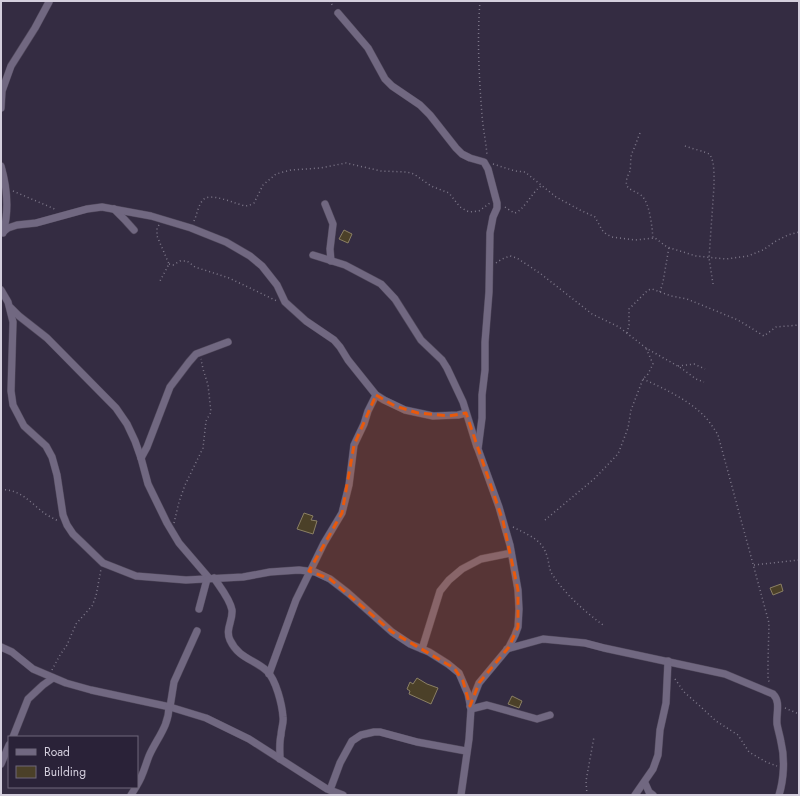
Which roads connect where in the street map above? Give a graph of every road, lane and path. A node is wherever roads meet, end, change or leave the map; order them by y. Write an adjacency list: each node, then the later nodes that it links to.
1 (480, 1): 7 (path)
2 (49, 2): 4 (street)
3 (338, 13): 7 (street)
4 (1, 108)
5 (640, 133): 20 (path)
6 (685, 146): 23 (path)
7 (487, 163): 9 (path); 12 (street)
8 (1, 166): 19 (street)
9 (542, 186): 12 (path); 20 (path)
10 (12, 190): 14 (path)
11 (325, 204): 24 (street)
12 (497, 205): 16 (path); 26 (street)
13 (112, 208): 14 (street); 15 (street); 17 (street)
14 (72, 212): 19 (street)
15 (164, 220): 16 (street); 25 (path)
16 (191, 228): 32 (street)
17 (134, 230)
18 (799, 232): 23 (path)
19 (2, 234)
20 (653, 238): 21 (path)
21 (669, 247): 23 (path); 30 (path)
22 (314, 255): 24 (street)
23 (709, 258): 28 (path)
24 (331, 261): 43 (street)
25 (170, 264): 27 (path); 32 (path)
26 (489, 270): 34 (path); 44 (street)
27 (160, 281)
28 (713, 284)
29 (1, 290): 31 (street)
30 (660, 292): 33 (path); 34 (path)
31 (9, 305): 45 (street); 49 (street)
32 (289, 307): 42 (street)
33 (799, 325)
34 (627, 334): 36 (path)
35 (228, 342): 37 (street)
36 (646, 348): 38 (path); 40 (path)
37 (202, 351): 45 (street); 50 (path)
38 (678, 366): 39 (path); 41 (path)
39 (706, 369)
40 (643, 379): 47 (path); 54 (path)
41 (704, 382)
42 (376, 395): 43 (street); 55 (street)
43 (466, 413): 44 (street)
44 (478, 449): 48 (street)
45 (141, 458): 50 (street)
46 (1, 490): 49 (path)
47 (545, 520)
48 (503, 521): 51 (street); 58 (path)
49 (67, 525): 53 (street)
50 (172, 530): 56 (street)
51 (511, 553): 61 (street); 62 (street)
52 (799, 560): 54 (path)
53 (103, 563): 56 (street); 65 (path)
54 (754, 565): 66 (path)
55 (309, 571): 56 (street); 61 (street); 64 (street)
56 (210, 578): 57 (street); 64 (street)
57 (199, 609)
58 (603, 625)
59 (197, 631): 68 (street)
60 (1, 648): 65 (street)
61 (422, 649): 69 (street)
62 (507, 649): 63 (street); 69 (street)
63 (668, 664): 66 (street); 78 (path); 80 (street)
64 (269, 674): 76 (street)
65 (51, 678): 68 (street); 72 (street)
66 (773, 694): 67 (street)
67 (778, 705): 70 (path); 78 (street)
68 (170, 706): 76 (street); 79 (street)
69 (470, 707): 71 (street); 75 (street)
70 (799, 714)
71 (550, 715)
72 (13, 736)
73 (594, 738): 84 (path)
74 (8, 747): 77 (street)
75 (466, 751): 81 (street); 83 (street)
76 (280, 759): 81 (street)
77 (1, 764)
78 (783, 768): 87 (street)
79 (138, 783)
80 (645, 783): 85 (street); 86 (street)
81 (330, 790): 82 (street)
82 (343, 795)
83 (461, 795)
84 (587, 795)
85 (636, 795)
86 (653, 795)
87 (779, 795)

